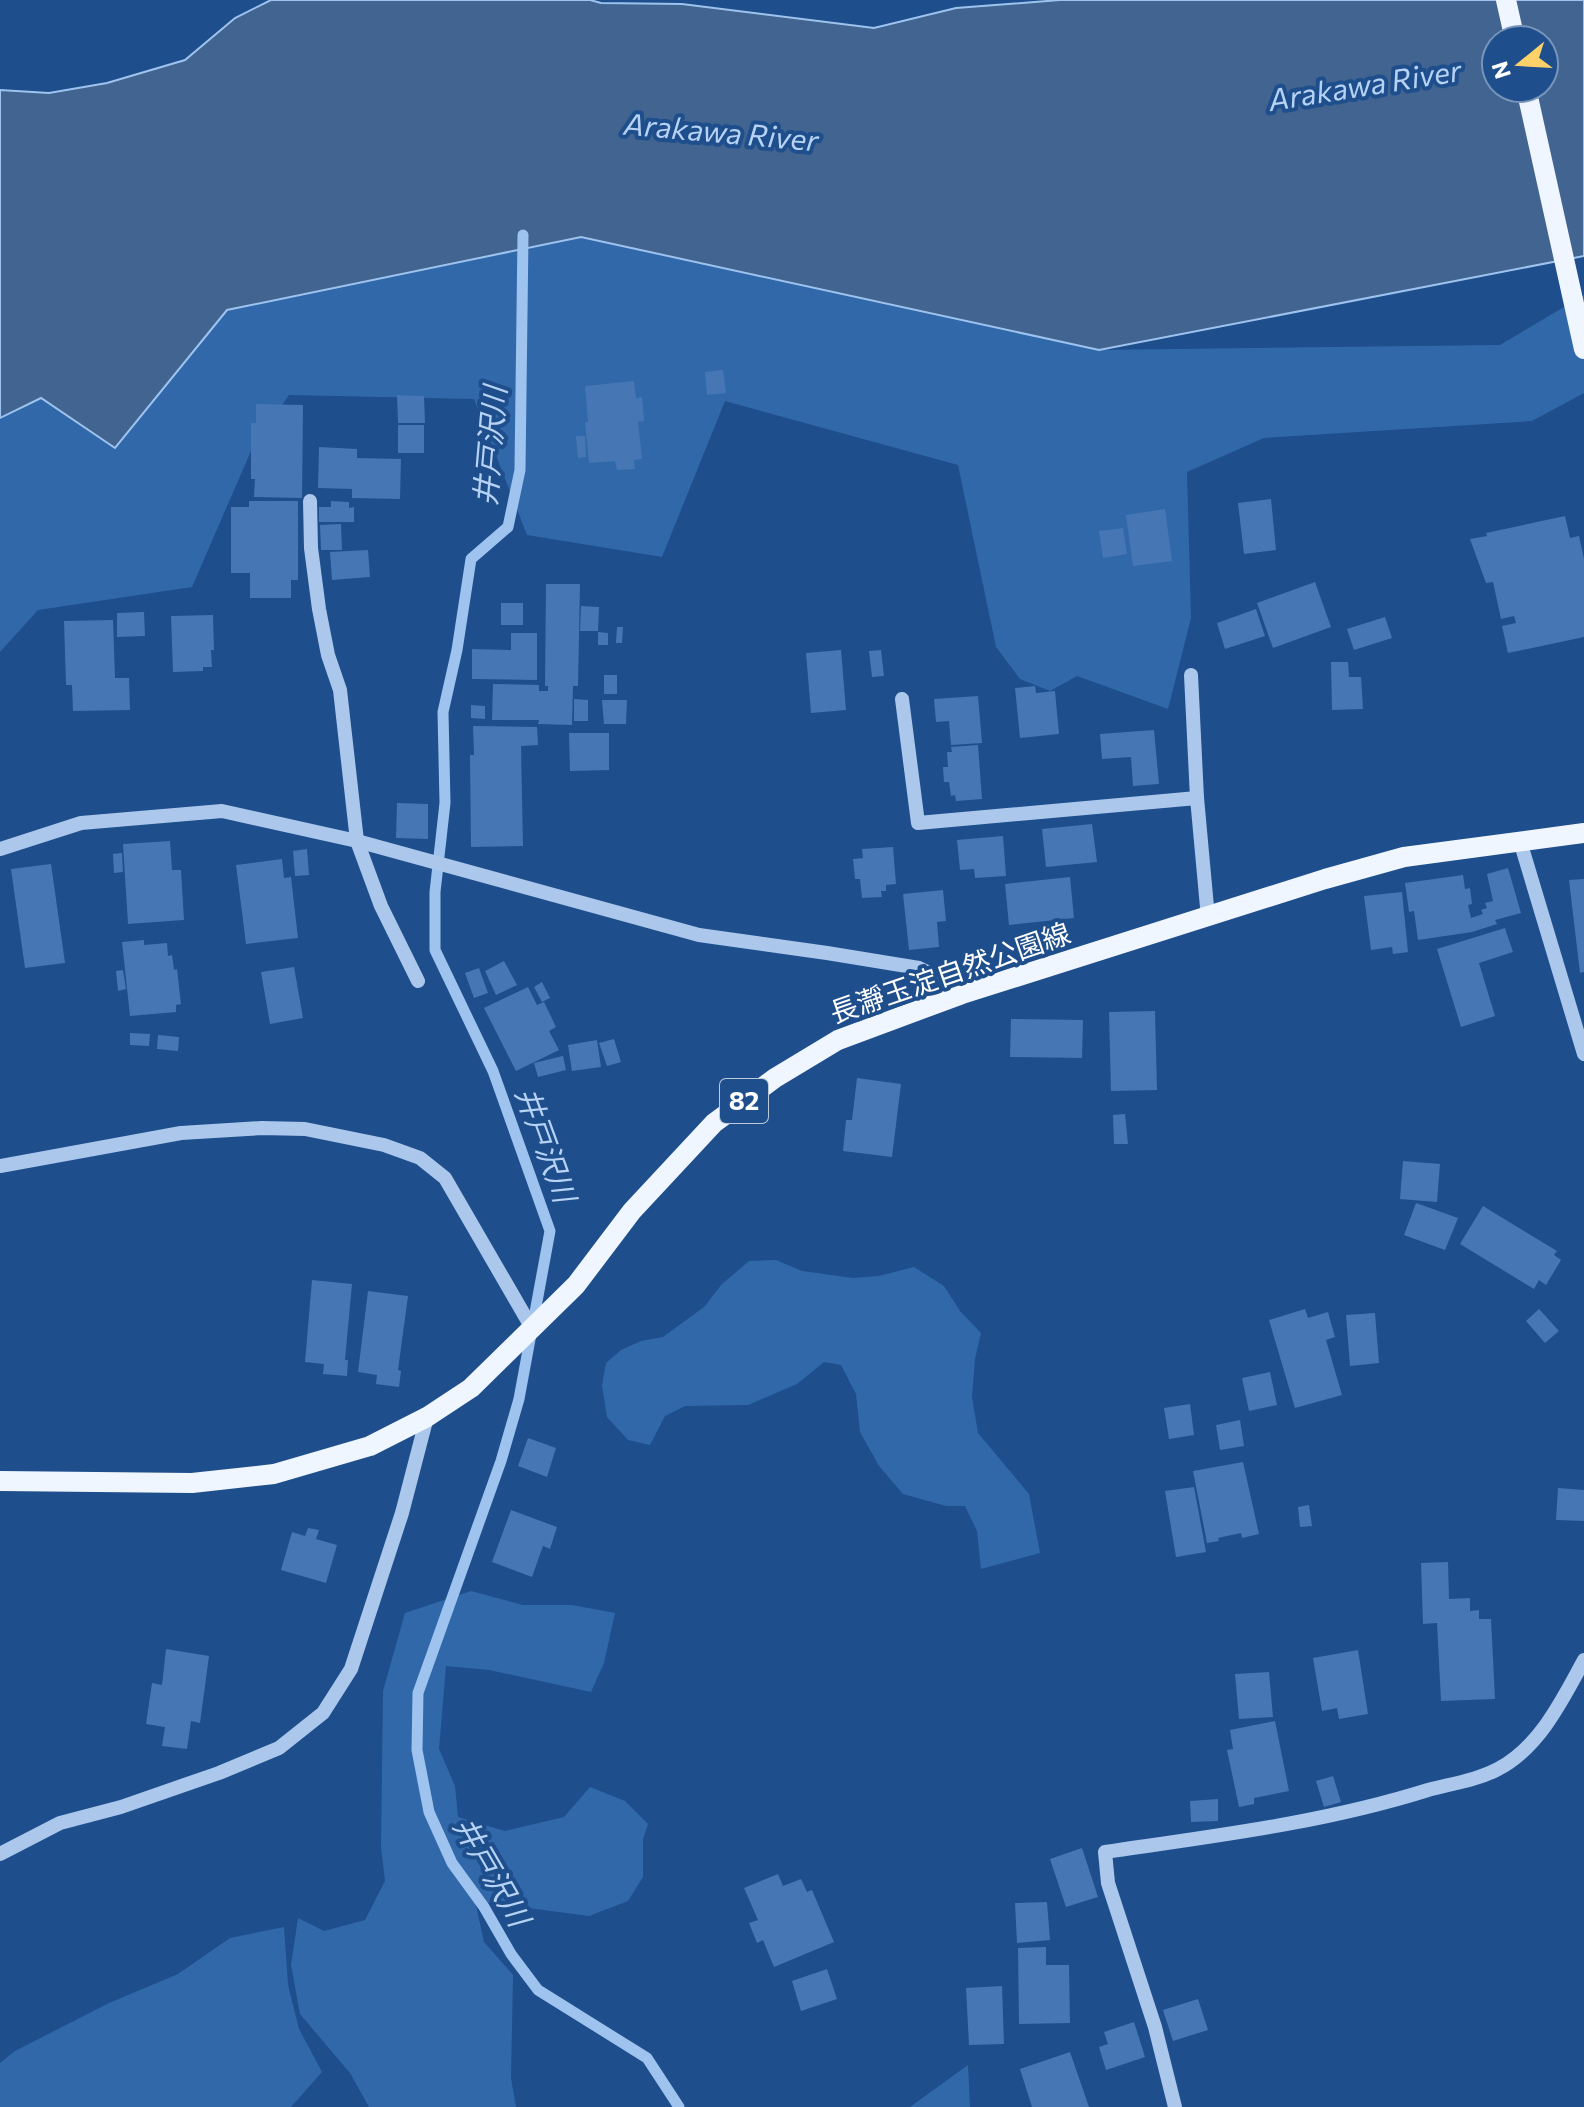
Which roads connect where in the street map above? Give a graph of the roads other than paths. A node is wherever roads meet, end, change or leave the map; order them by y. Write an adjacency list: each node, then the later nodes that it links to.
1 (1506, 0): 2 (main road)
2 (1511, 24)
3 (1530, 104): 4 (main road)
4 (1584, 349)
5 (310, 501): 10 (street)
6 (1191, 675): 8 (street)
7 (902, 699): 8 (street)
8 (1197, 798): 13 (street)
9 (1584, 833): 11 (main road, 長瀞玉淀自然公園線 / 82)
10 (357, 841): 12 (street); 14 (street); 15 (street)
11 (1520, 841): 13 (main road, 長瀞玉淀自然公園線 / 82); 16 (street)
12 (0, 849)
13 (1208, 918): 15 (main road, 長瀞玉淀自然公園線 / 82)
14 (418, 981)
15 (962, 994): 18 (main road, 長瀞玉淀自然公園線 / 82)
16 (1584, 1054)
17 (0, 1166): 18 (street)
18 (533, 1330): 19 (main road, 長瀞玉淀自然公園線 / 82)
19 (427, 1417): 20 (main road, 長瀞玉淀自然公園線 / 82); 22 (street)
20 (0, 1481)
21 (1584, 1660): 23 (street)
22 (0, 1854)
23 (1175, 2107)

